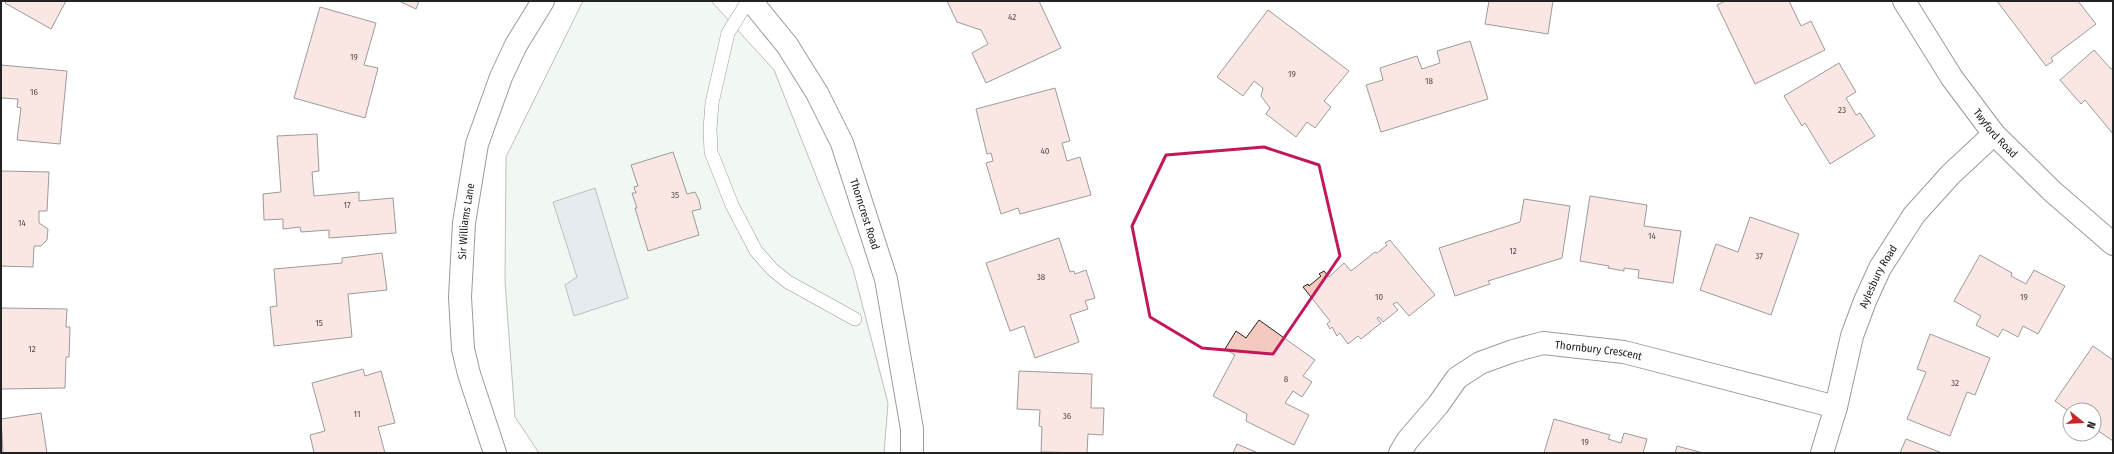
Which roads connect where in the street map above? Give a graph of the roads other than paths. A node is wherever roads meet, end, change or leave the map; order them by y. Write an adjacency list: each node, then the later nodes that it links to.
1 (543, 1): 8 (street, Sir Williams Lane)
2 (749, 1): 6 (lane); 9 (street, Thorncrest Road)
3 (1904, 1): 4 (street, Twyford Road)
4 (1994, 134): 5 (street, Twyford Road); 7 (street, Aylesbury Road)
5 (2113, 244)
6 (855, 319)
7 (1836, 407): 10 (street, Thornbury Crescent); 11 (street, Aylesbury Road)
8 (495, 453)
9 (912, 453)
10 (1400, 453)
11 (1822, 453)

